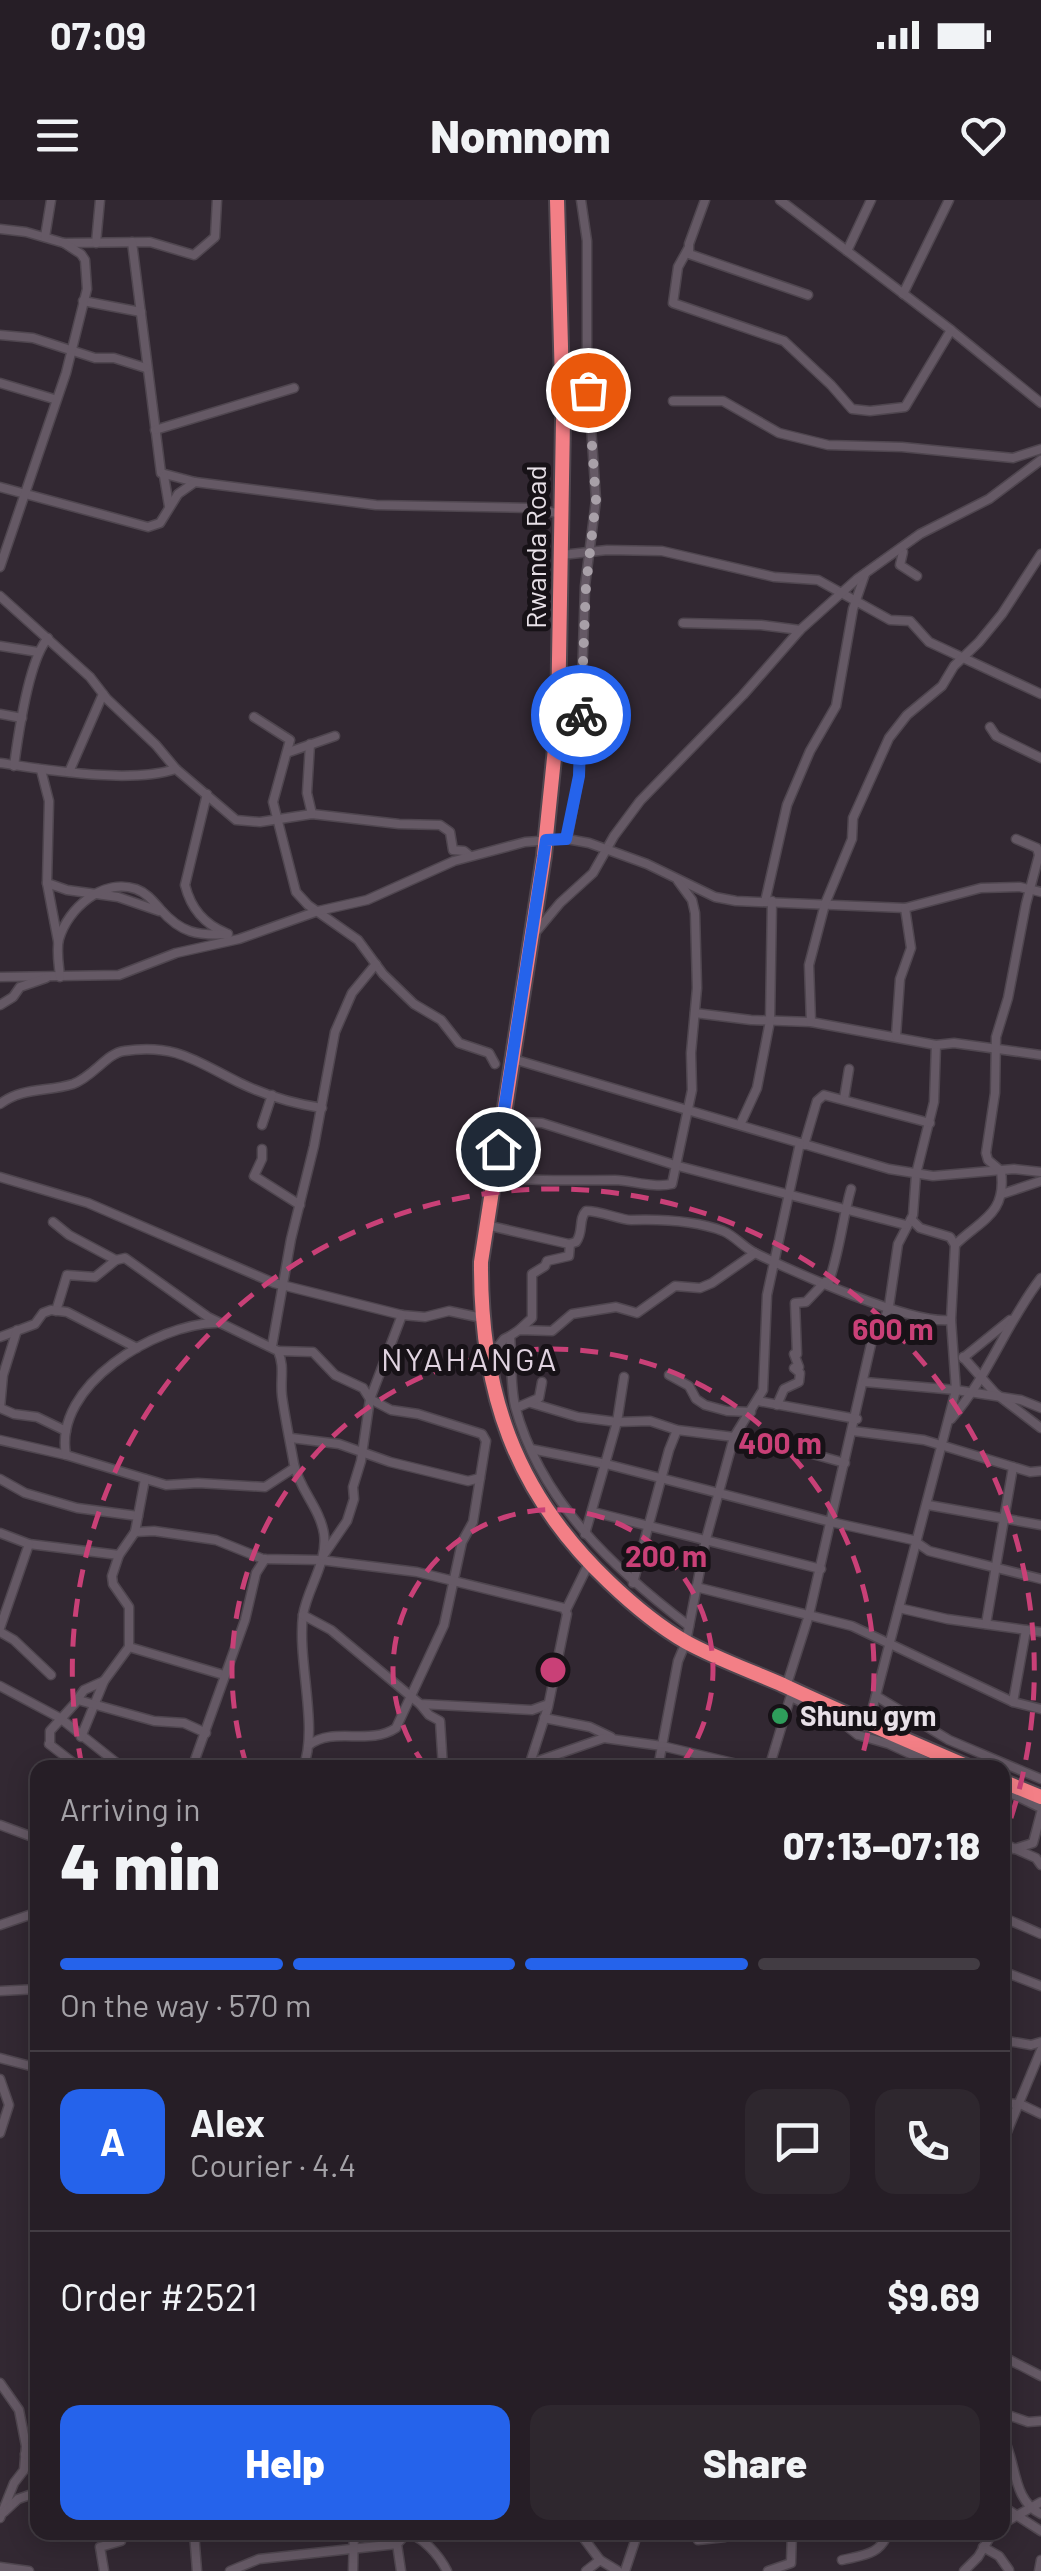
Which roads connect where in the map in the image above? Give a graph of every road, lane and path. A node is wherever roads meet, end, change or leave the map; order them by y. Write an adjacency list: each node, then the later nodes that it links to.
1 (50, 200): 11 (street)
2 (100, 200): 15 (street)
3 (217, 200): 12 (street)
4 (557, 200): 32 (highway, Rwanda Road)
5 (581, 200): 33 (street)
6 (705, 200): 16 (street)
7 (780, 200): 17 (street)
8 (870, 200): 17 (street)
9 (949, 200): 19 (street)
10 (0, 230): 11 (street)
11 (46, 237): 13 (street)
12 (132, 242): 15 (street); 22 (street)
13 (64, 243): 14 (street); 18 (street)
14 (82, 243): 15 (street); 18 (street)
15 (96, 243)
16 (688, 249): 20 (street); 23 (street)
17 (847, 250): 19 (street)
18 (81, 254): 21 (street)
19 (903, 294): 23 (street)
20 (808, 295)
21 (83, 301): 22 (street); 25 (street)
22 (141, 312): 26 (street)
23 (951, 330): 31 (street)
24 (0, 335): 25 (street)
25 (70, 350): 26 (street); 29 (street)
26 (146, 368): 34 (street)
27 (0, 383): 29 (street)
28 (294, 388): 34 (street)
29 (54, 399): 40 (street)
30 (673, 401): 35 (street)
31 (1041, 403)
32 (562, 420): 33 (street); 42 (highway, Rwanda Road)
33 (592, 422): 44 (street)
34 (155, 430): 37 (street)
35 (1041, 449)
36 (1041, 460): 43 (street)
37 (164, 476): 38 (street); 41 (street)
38 (195, 482): 41 (street); 42 (street)
39 (0, 488): 40 (street)
40 (26, 495): 41 (street); 47 (street)
41 (169, 508)
42 (562, 514): 46 (highway, Rwanda Road)
43 (905, 548): 48 (street); 49 (street)
44 (590, 552): 46 (street); 50 (street); 77 (street)
45 (1041, 554): 58 (street)
46 (562, 555): 79 (highway, Rwanda Road)
47 (0, 567)
48 (866, 573): 50 (street); 52 (street)
49 (917, 576)
50 (840, 593): 52 (street); 54 (street)
51 (0, 596): 55 (street)
52 (856, 601): 58 (street); 90 (street)
53 (682, 623): 54 (street)
54 (800, 630): 80 (street)
55 (48, 638): 57 (street); 59 (street)
56 (0, 646): 57 (street)
57 (38, 652): 63 (street)
58 (963, 659): 60 (street); 92 (street)
59 (103, 694): 71 (street); 73 (street)
60 (1041, 694)
61 (0, 714): 63 (street)
62 (254, 717): 67 (street)
63 (22, 718): 70 (street)
64 (990, 727): 68 (street)
65 (336, 736): 66 (street)
66 (310, 744): 67 (street); 75 (street)
67 (289, 752): 76 (street)
68 (1041, 758)
69 (0, 763): 70 (street)
70 (14, 766): 72 (street)
71 (176, 769): 73 (street); 74 (street)
72 (42, 770): 73 (street); 85 (street)
73 (69, 772)
74 (207, 794): 76 (street); 95 (street)
75 (312, 814): 76 (street); 82 (street)
76 (280, 817): 94 (street)
77 (566, 839): 79 (street); 81 (street)
78 (1016, 839): 86 (street)
79 (546, 840): 82 (street); 89 (highway, Rwanda Road)
80 (612, 840): 81 (street); 83 (street)
81 (606, 850): 83 (street); 91 (street)
82 (470, 856): 94 (street)
83 (632, 858): 84 (street)
84 (674, 877): 90 (street); 104 (street)
85 (47, 882): 88 (street); 98 (street)
86 (1030, 889): 87 (street); 93 (street); 109 (street)
87 (1041, 892)
88 (98, 893): 95 (street); 98 (street)
89 (537, 902): 91 (street); 96 (highway, Rwanda Road)
90 (768, 902): 92 (street); 105 (street)
91 (560, 904): 96 (street)
92 (826, 904): 93 (street); 106 (street)
93 (905, 908): 107 (street)
94 (318, 911): 97 (street); 99 (street)
95 (228, 934): 97 (street)
96 (532, 936): 111 (highway, Rwanda Road)
97 (239, 939): 101 (street)
98 (58, 941): 101 (street)
99 (376, 964): 112 (street); 117 (street)
100 (0, 977): 102 (street)
101 (60, 977): 102 (street)
102 (47, 978): 103 (street)
103 (0, 1005)
104 (696, 1013): 105 (street); 118 (street)
105 (770, 1022): 106 (street); 122 (street)
106 (811, 1022): 107 (street)
107 (896, 1036): 108 (street)
108 (936, 1045): 109 (street); 120 (street)
109 (996, 1049): 110 (street); 126 (street)
110 (1041, 1056)
111 (512, 1059): 118 (street); 119 (highway, Rwanda Road)
112 (495, 1064)
113 (848, 1069): 115 (street)
114 (272, 1095): 116 (street); 117 (street); 121 (street)
115 (844, 1099): 120 (street); 123 (street)
116 (0, 1104)
117 (322, 1108): 135 (street)
118 (685, 1110): 122 (street); 125 (street)
119 (503, 1121): 125 (street); 129 (highway, Rwanda Road)
120 (930, 1123): 128 (street)
121 (262, 1125)
122 (740, 1125): 123 (street)
123 (802, 1144): 128 (street); 133 (street)
124 (262, 1150): 135 (street)
125 (678, 1166): 129 (street); 133 (street)
126 (1001, 1171): 127 (street); 128 (street); 134 (street)
127 (1041, 1172)
128 (916, 1174): 138 (street)
129 (494, 1176): 139 (highway, Rwanda Road)
130 (0, 1177): 147 (street)
131 (1041, 1181): 134 (street)
132 (852, 1189): 136 (street)
133 (788, 1194): 136 (street); 144 (street)
134 (1002, 1194): 141 (street)
135 (300, 1205): 147 (street)
136 (844, 1208): 138 (street); 146 (street)
137 (52, 1222): 143 (street)
138 (908, 1222): 141 (street); 148 (street)
139 (486, 1225): 140 (street); 151 (highway, Rwanda Road)
140 (570, 1244): 142 (street); 156 (street)
141 (954, 1245): 153 (street)
142 (755, 1253): 144 (street); 156 (street)
143 (116, 1260): 149 (street); 154 (street)
144 (773, 1260): 146 (street); 172 (street)
145 (1041, 1278): 152 (street)
146 (826, 1283): 148 (street); 174 (street)
147 (283, 1285): 150 (street); 160 (street)
148 (888, 1306): 153 (street); 167 (street)
149 (56, 1310): 155 (street); 159 (street)
150 (402, 1315): 151 (street); 171 (street)
151 (482, 1318): 161 (highway, Rwanda Road)
152 (1013, 1318): 162 (street); 165 (street)
153 (951, 1320): 162 (street)
154 (220, 1323): 159 (street); 160 (street)
155 (17, 1330): 158 (street); 175 (street)
156 (519, 1330): 157 (street)
157 (510, 1336): 161 (street); 176 (street)
158 (0, 1337)
159 (137, 1348): 183 (street)
160 (275, 1348): 171 (street); 187 (street)
161 (487, 1361): 220 (highway, Rwanda Road)
162 (959, 1361): 165 (street); 168 (street)
163 (668, 1375): 178 (street)
164 (624, 1377): 180 (street)
165 (983, 1379): 169 (street); 170 (street)
166 (542, 1382): 173 (street)
167 (865, 1382): 168 (street); 179 (street)
168 (956, 1390): 169 (street); 181 (street)
169 (972, 1395): 170 (street); 181 (street)
170 (1002, 1398): 177 (street); 182 (street)
171 (370, 1399): 191 (street); 199 (street)
172 (758, 1401): 174 (street); 178 (street)
173 (531, 1403): 176 (street); 180 (street)
174 (777, 1405): 179 (street)
175 (0, 1408): 183 (street)
176 (516, 1408): 190 (street)
177 (1041, 1408)
178 (751, 1412): 186 (street)
179 (856, 1419): 185 (street)
180 (617, 1422): 184 (street); 194 (street)
181 (948, 1422): 189 (street)
182 (1041, 1428)
183 (66, 1430): 193 (street)
184 (677, 1430): 186 (street); 200 (street)
185 (854, 1432): 189 (street); 195 (street)
186 (734, 1437): 203 (street)
187 (291, 1438): 191 (street); 197 (street)
188 (0, 1440): 193 (street)
189 (943, 1446): 196 (street); 204 (street)
190 (531, 1449): 194 (street); 213 (street)
191 (360, 1451): 199 (street); 219 (street)
192 (802, 1451): 195 (street)
193 (66, 1455): 201 (street)
194 (606, 1464): 200 (street); 205 (street)
195 (845, 1464): 208 (street)
196 (1013, 1467): 198 (street); 207 (street)
197 (294, 1468): 201 (street); 219 (street)
198 (1041, 1471)
199 (480, 1478): 224 (street)
200 (661, 1478): 203 (street); 209 (street)
201 (145, 1479): 206 (street)
202 (0, 1480): 206 (street)
203 (719, 1492): 208 (street); 214 (street)
204 (928, 1505): 207 (street); 215 (street)
205 (592, 1512): 209 (street); 213 (street)
206 (138, 1516): 211 (street)
207 (1004, 1518): 210 (street); 222 (street)
208 (832, 1522): 215 (street); 221 (street)
209 (650, 1525): 214 (street); 225 (street)
210 (1041, 1525)
211 (134, 1532): 217 (street); 218 (street)
212 (0, 1533): 216 (street)
213 (585, 1534): 225 (street)
214 (706, 1539): 221 (street); 226 (street)
215 (917, 1543): 222 (street); 227 (street)
216 (29, 1544): 217 (street); 232 (street)
217 (119, 1555): 237 (street)
218 (265, 1560): 219 (street); 239 (street)
219 (320, 1560): 224 (street); 229 (street)
220 (589, 1563): 228 (street); 235 (highway, Rwanda Road)
221 (820, 1568): 230 (street)
222 (994, 1570): 223 (street); 231 (street)
223 (1041, 1579)
224 (453, 1581): 228 (street); 243 (street)
225 (633, 1583): 235 (street)
226 (696, 1588): 230 (street); 235 (street)
227 (900, 1608): 231 (street); 236 (street)
228 (566, 1610): 249 (street)
229 (303, 1615): 243 (street); 257 (street)
230 (809, 1615): 236 (street); 242 (street)
231 (986, 1624): 233 (street)
232 (0, 1630): 238 (street)
233 (1026, 1630): 234 (street); 246 (street)
234 (1041, 1632)
235 (687, 1634): 242 (highway, Rwanda Road); 258 (street)
236 (890, 1644): 244 (street); 246 (street)
237 (129, 1647): 239 (street); 240 (street)
238 (51, 1675)
239 (224, 1675): 254 (street)
240 (104, 1681): 245 (street); 247 (street)
241 (0, 1686): 251 (street)
242 (790, 1691): 253 (highway, Rwanda Road); 268 (street)
243 (411, 1695): 248 (street); 257 (street)
244 (876, 1696): 253 (street); 270 (street)
245 (77, 1700): 247 (street); 251 (street)
246 (1014, 1702): 250 (street)
247 (95, 1704): 254 (street); 255 (street)
248 (420, 1704): 249 (street); 263 (street)
249 (546, 1705): 252 (street)
250 (1041, 1709)
251 (60, 1718): 255 (street); 259 (street)
252 (544, 1718): 256 (street); 264 (street)
253 (863, 1726): 269 (highway, Rwanda Road)
254 (206, 1733): 261 (street)
255 (81, 1737): 260 (street)
256 (612, 1737): 258 (street); 265 (street)
257 (309, 1745): 262 (street)
258 (662, 1746): 266 (street); 267 (street)
259 (70, 1760)
260 (112, 1760)
261 (195, 1760)
262 (306, 1760)
263 (443, 1760)
264 (531, 1760)
265 (538, 1760)
266 (659, 1760)
267 (721, 1760)
268 (772, 1760)
269 (929, 1760)
270 (995, 1760)
271 (1010, 1767): 272 (street)
272 (1041, 1780)
273 (1010, 1784): 275 (highway)
274 (1010, 1794): 276 (street)
275 (1041, 1797)
276 (1041, 1810): 280 (street)
277 (0, 1825): 278 (street)
278 (30, 1836)
279 (1010, 1847): 280 (street)
280 (1014, 1849): 281 (street)
281 (1041, 1865)
282 (30, 1915): 284 (street)
283 (1010, 1921): 285 (street)
284 (0, 1925)
285 (1041, 1934)
286 (1010, 1974): 287 (street)
287 (1041, 1986)
288 (30, 1989): 289 (street)
289 (0, 1991)
290 (1010, 2041): 291 (street)
291 (1041, 2042)
292 (1041, 2050): 297 (street)
293 (0, 2058): 294 (street)
294 (30, 2066)
295 (0, 2080): 300 (street)
296 (1010, 2104): 297 (street)
297 (1020, 2104): 298 (street); 299 (street)
298 (1041, 2114)
299 (1010, 2122)
300 (0, 2132)
301 (1010, 2360): 302 (street)
302 (1041, 2376)
303 (0, 2383): 307 (street)
304 (1010, 2416): 305 (street)
305 (1041, 2421)
306 (30, 2447): 307 (street)
307 (26, 2454): 315 (street)
308 (1010, 2461): 311 (street)
309 (30, 2495): 315 (street)
310 (1041, 2502): 311 (street)
311 (1032, 2507): 313 (street); 314 (street)
312 (1010, 2510): 314 (street)
313 (1041, 2514)
314 (1019, 2515): 316 (street); 317 (street)
315 (0, 2517)
316 (1010, 2520)
317 (1041, 2530)
318 (121, 2540): 336 (street)
319 (195, 2540): 337 (street)
320 (353, 2540): 330 (street)
321 (400, 2540): 328 (street)
322 (420, 2540): 341 (street)
323 (585, 2540): 331 (street)
324 (635, 2540): 343 (street)
325 (792, 2540): 344 (street)
326 (886, 2540): 332 (street)
327 (987, 2540): 329 (street)
328 (397, 2544): 330 (street); 340 (street)
329 (982, 2548): 345 (street); 347 (street)
330 (351, 2550): 338 (street); 339 (street)
331 (600, 2560): 342 (street); 343 (street)
332 (842, 2560)
333 (1041, 2560): 348 (street)
334 (0, 2567): 335 (street)
335 (29, 2571)
336 (104, 2571)
337 (198, 2571)
338 (230, 2571)
339 (352, 2571)
340 (400, 2571)
341 (446, 2571)
342 (586, 2571)
343 (621, 2571)
344 (768, 2571)
345 (964, 2571)
346 (999, 2571): 347 (street)
347 (1011, 2571)
348 (1039, 2571)

